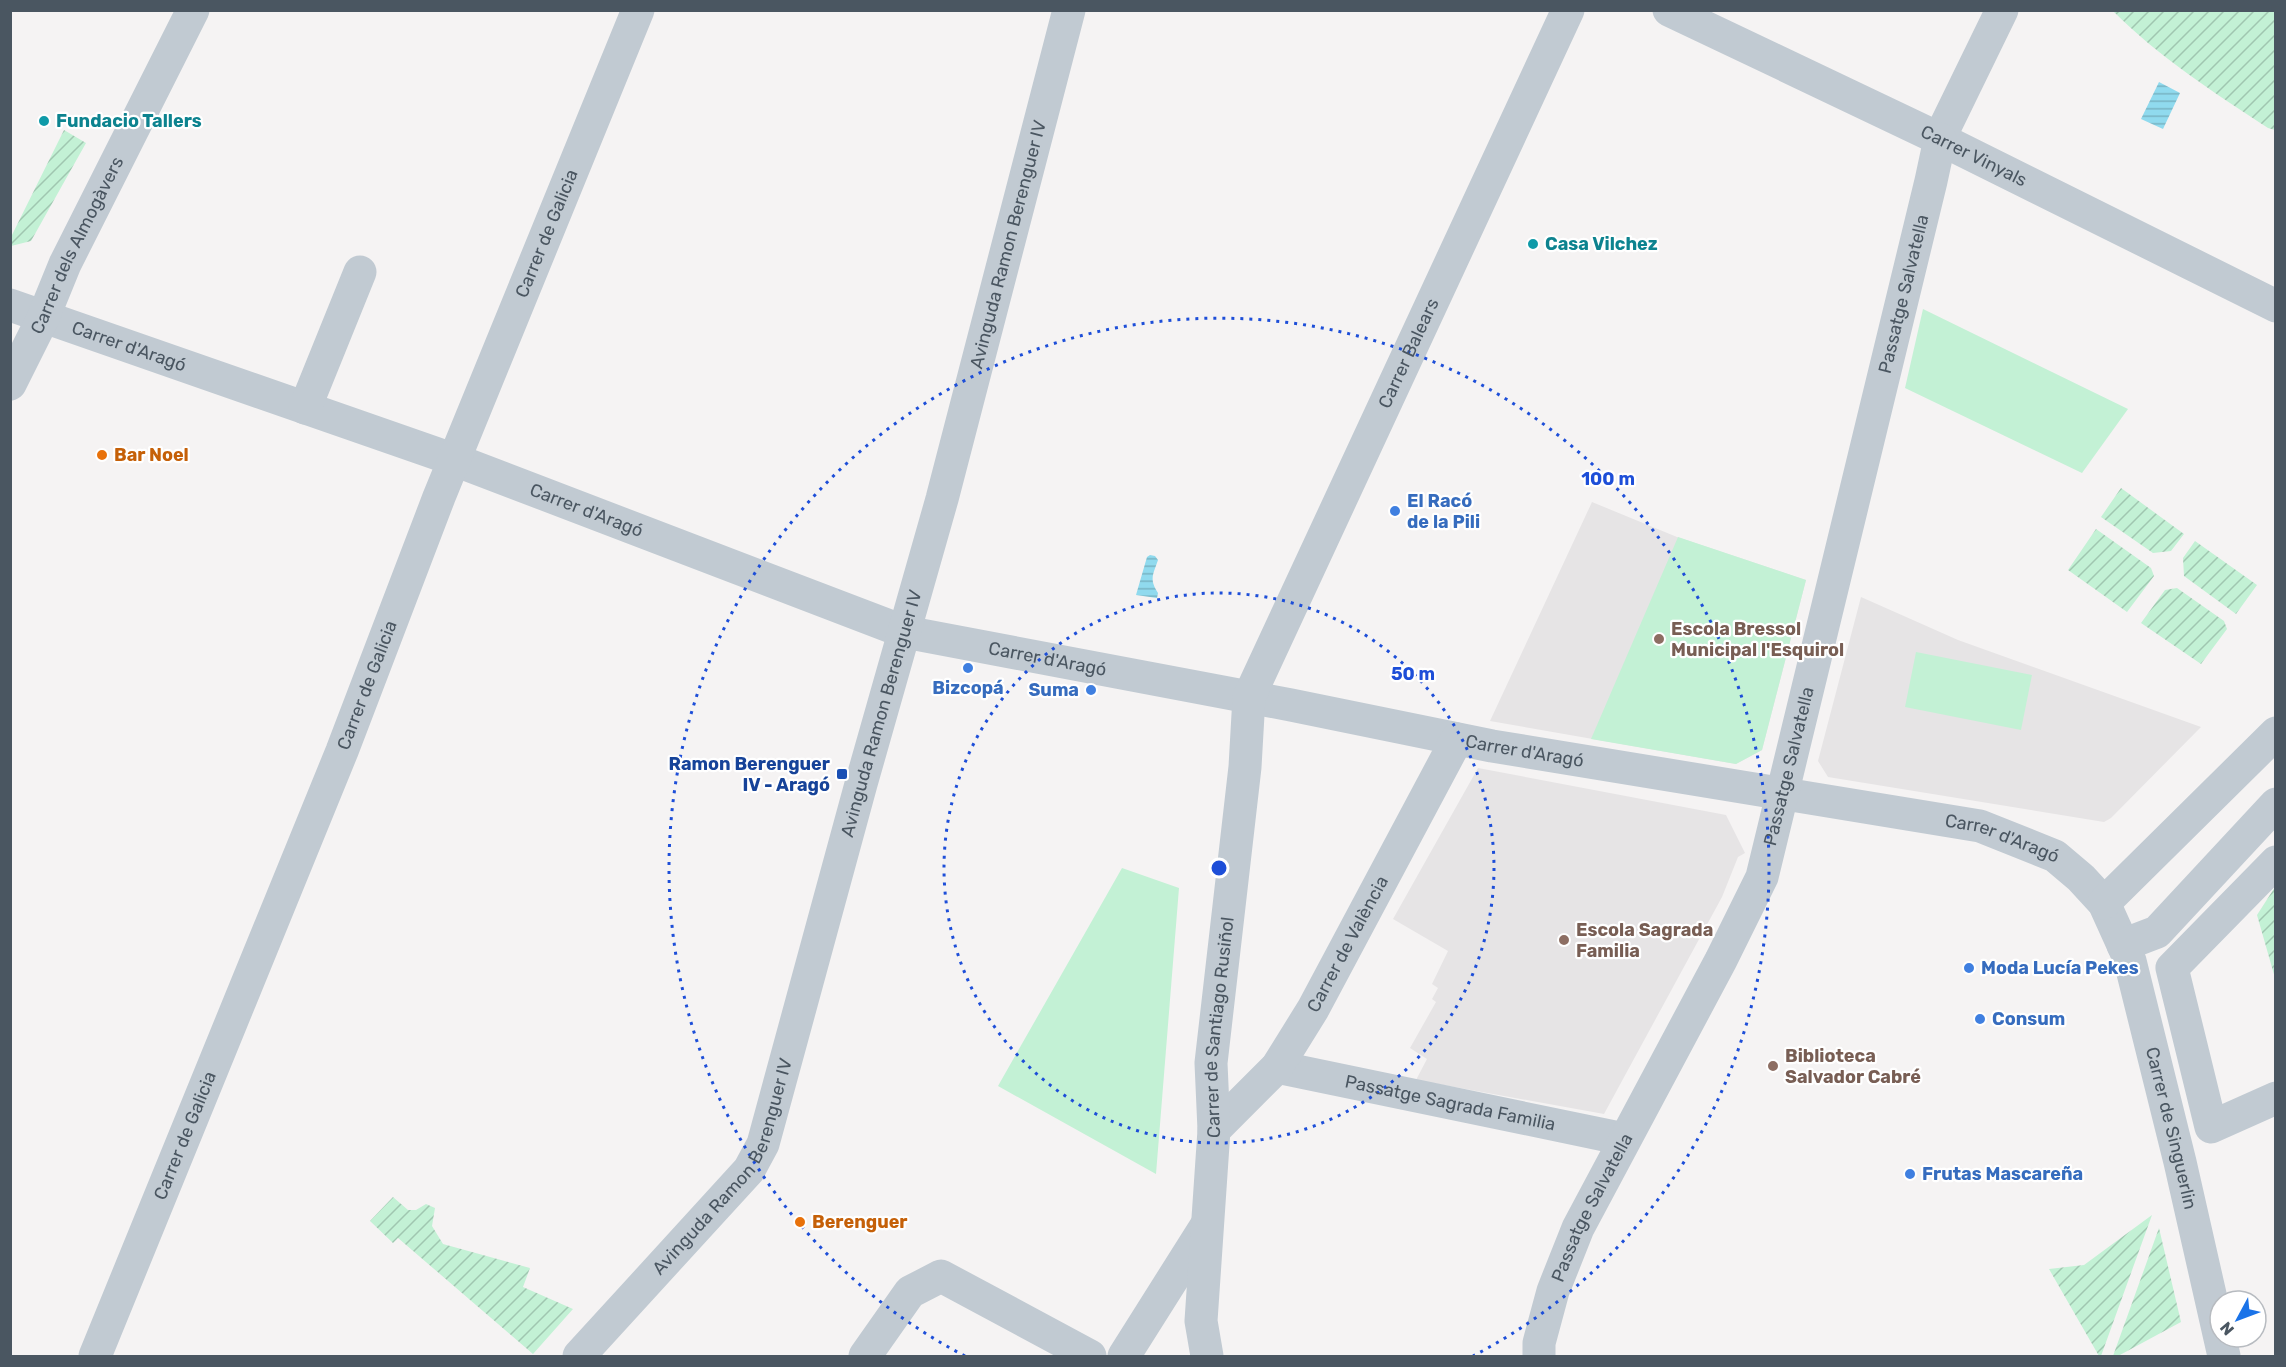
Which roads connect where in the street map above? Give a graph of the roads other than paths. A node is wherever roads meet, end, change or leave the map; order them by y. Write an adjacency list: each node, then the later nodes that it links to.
1 (194, 10): 11 (street, Carrer dels Almogàvers)
2 (638, 10): 14 (street, Carrer de Galicia)
3 (1069, 10): 15 (street, Avinguda Ramon Berenguer IV)
4 (1568, 10): 16 (street, Carrer Balears)
5 (1669, 10): 7 (street, Carrer Vinyals)
6 (2002, 10): 7 (street, Passatge Salvatella)
7 (1942, 134): 10 (street, Carrer Vinyals); 19 (street, Passatge Salvatella)
8 (360, 272): 13 (street)
9 (10, 305): 11 (street, Carrer d'Aragó)
10 (2276, 306)
11 (43, 318): 12 (street, Carrer dels Almogàvers); 13 (street, Carrer d'Aragó)
12 (10, 384)
13 (305, 408): 14 (street, Carrer d'Aragó)
14 (455, 460): 15 (street, Carrer d'Aragó); 29 (street, Carrer de Galicia)
15 (905, 632): 16 (street, Carrer d'Aragó); 30 (street, Avinguda Ramon Berenguer IV)
16 (1250, 697): 18 (street, Carrer d'Aragó); 26 (street, Carrer de Santiago Rusiñol)
17 (2276, 733): 22 (street)
18 (1457, 739): 19 (street, Carrer d'Aragó); 24 (street, Carrer de València)
19 (1783, 795): 22 (street, Carrer d'Aragó); 27 (street, Passatge Salvatella)
20 (2276, 804): 23 (street)
21 (2276, 862): 25 (street)
22 (2104, 903): 23 (street, Carrer de Singuerlin)
23 (2123, 945): 36 (street, Carrer de Singuerlin)
24 (1277, 1067): 26 (street, Carrer de València); 27 (street, Passatge Sagrada Familia)
25 (2276, 1098)
26 (1214, 1130): 28 (street, Carrer de Santiago Rusiñol)
27 (1624, 1139): 35 (street, Passatge Salvatella)
28 (1208, 1225): 33 (street); 34 (street, Carrer de Santiago Rusiñol)
29 (95, 1356)
30 (579, 1356)
31 (865, 1356): 32 (street)
32 (1090, 1356)
33 (1124, 1356)
34 (1207, 1356)
35 (1539, 1356)
36 (2224, 1356)

